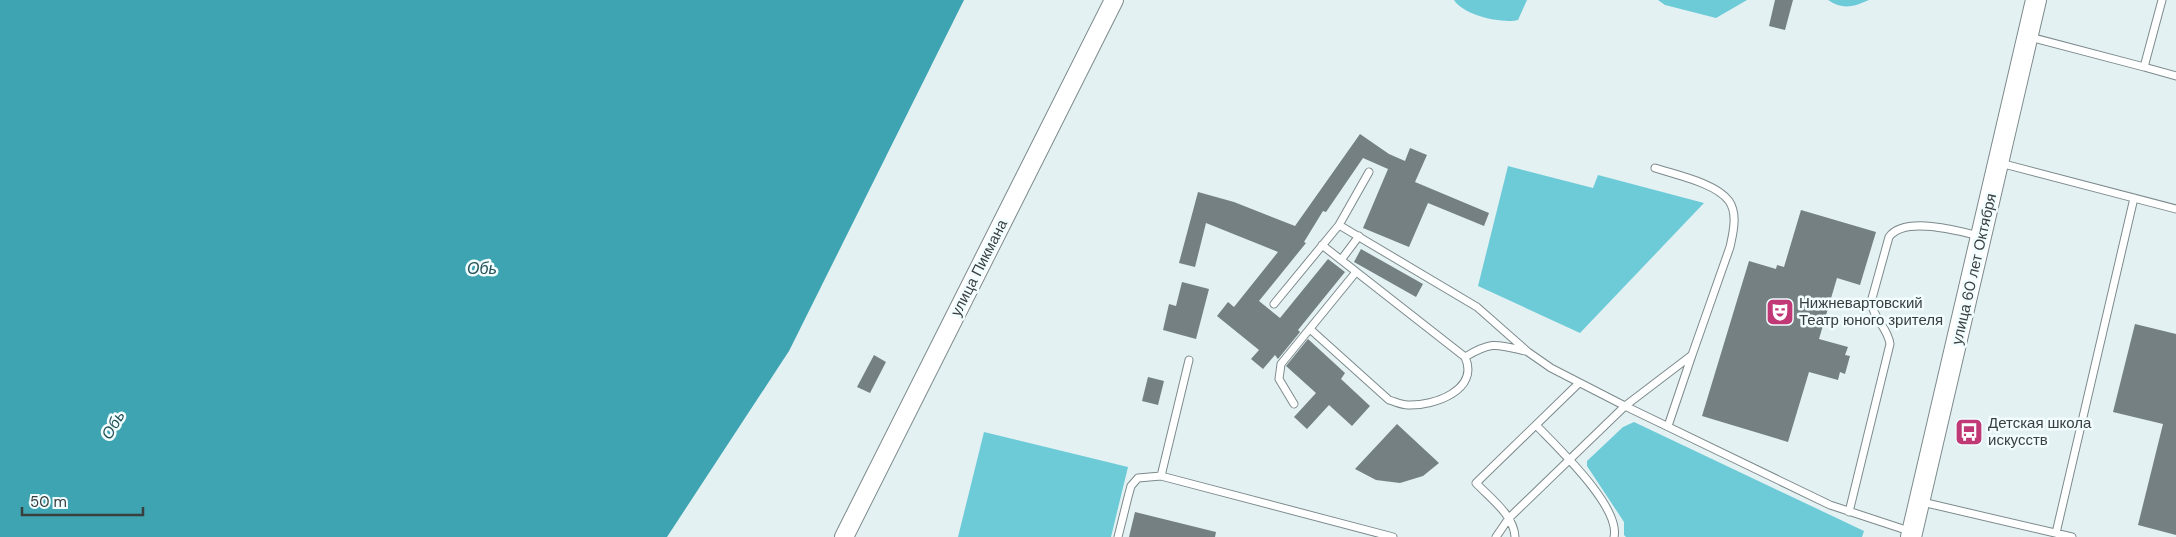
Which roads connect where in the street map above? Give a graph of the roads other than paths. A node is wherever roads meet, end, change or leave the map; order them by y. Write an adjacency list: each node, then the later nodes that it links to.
1 (1114, 0): 36 (street, улица Пикмана)
2 (2036, 0): 4 (main road, улица 60 лет Октября)
3 (2162, 0): 5 (lane)
4 (2028, 36): 5 (lane); 7 (main road, улица 60 лет Октября)
5 (2144, 67): 6 (lane)
6 (2176, 76)
7 (1999, 162): 10 (lane); 14 (main road, улица 60 лет Октября)
8 (1655, 168): 21 (lane)
9 (1369, 172): 12 (lane)
10 (2134, 198): 11 (lane); 34 (lane)
11 (2176, 209)
12 (1339, 225): 13 (lane); 15 (lane)
13 (1359, 236): 16 (lane); 20 (lane)
14 (1981, 237): 31 (main road, улица 60 лет Октября); 32 (lane)
15 (1322, 245): 16 (lane); 18 (lane)
16 (1341, 260): 17 (lane)
17 (1356, 272): 19 (lane); 22 (lane)
18 (1274, 304)
19 (1310, 329): 22 (lane); 25 (lane)
20 (1528, 352): 22 (lane); 24 (lane)
21 (1692, 355): 26 (lane); 28 (lane)
22 (1465, 356)
23 (1189, 360): 30 (lane)
24 (1579, 383): 26 (lane); 27 (lane)
25 (1294, 404)
26 (1625, 406): 28 (lane); 29 (lane)
27 (1536, 425): 29 (lane); 33 (lane)
28 (1668, 426): 32 (lane)
29 (1570, 460): 33 (lane); 41 (lane)
30 (1161, 476): 37 (lane); 38 (lane)
31 (1919, 502): 34 (lane); 35 (main road, улица 60 лет Октября)
32 (1849, 512): 35 (lane)
33 (1509, 518): 39 (lane); 40 (lane)
34 (2056, 533): 42 (lane)
35 (1912, 534)
36 (844, 537)
37 (1118, 537)
38 (1393, 537)
39 (1496, 537)
40 (1515, 537)
41 (1614, 537)
42 (2072, 537)

